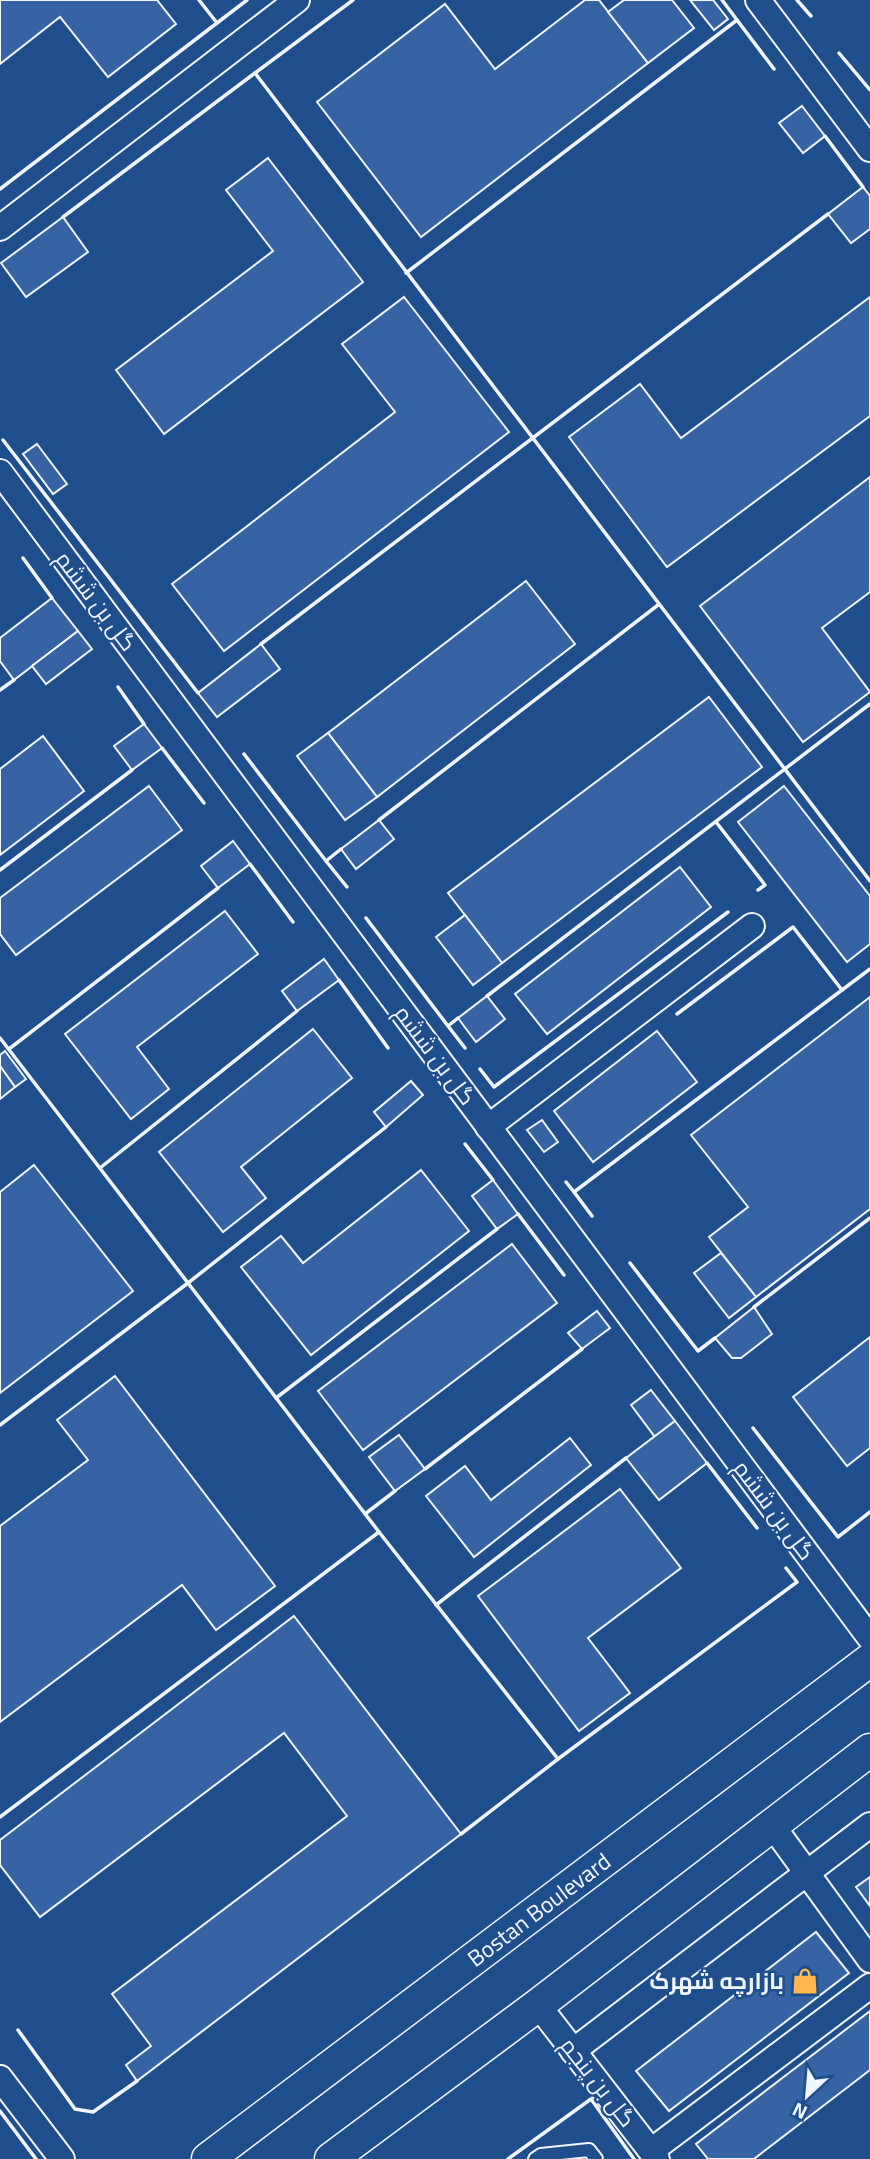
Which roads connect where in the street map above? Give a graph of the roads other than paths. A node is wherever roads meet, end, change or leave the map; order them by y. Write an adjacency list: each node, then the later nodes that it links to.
1 (297, 0): 4 (street)
2 (758, 0): 3 (street)
3 (870, 149)
4 (0, 228)
5 (0, 472): 7 (street, گل بن ششم)
6 (752, 926): 7 (street)
7 (488, 1127): 8 (street, گل بن ششم)
8 (870, 1638)
9 (870, 1660): 21 (street, Bostan Boulevard)
10 (870, 1750): 11 (street)
11 (772, 1825): 13 (street); 16 (street)
12 (870, 1825): 13 (street)
13 (806, 1873): 14 (street); 17 (street)
14 (870, 1960)
15 (870, 1986): 19 (street)
16 (538, 2005): 17 (street, گل بن پنجم); 22 (street)
17 (573, 2051): 19 (street, گل بن پنجم)
18 (0, 2078): 20 (street)
19 (654, 2155)
20 (62, 2159)
21 (208, 2159)
22 (331, 2159)
23 (535, 2159): 24 (lane)
24 (596, 2159)

